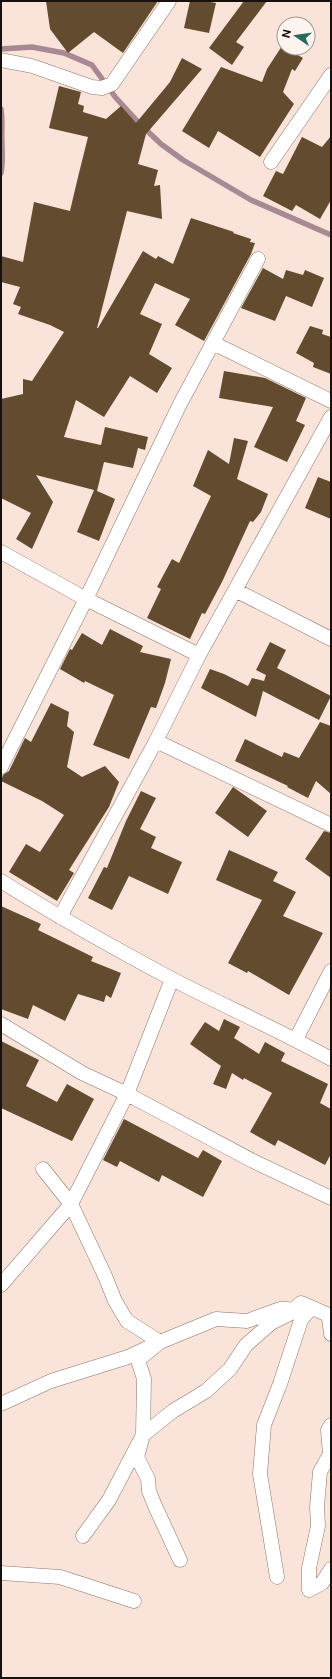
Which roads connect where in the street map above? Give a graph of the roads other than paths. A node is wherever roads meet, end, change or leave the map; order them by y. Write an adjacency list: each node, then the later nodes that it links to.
1 (169, 1): 2 (street)
2 (1, 60)
3 (331, 75): 4 (street)
4 (271, 162)
5 (258, 258): 6 (street)
6 (213, 343): 7 (street); 11 (street)
7 (331, 401)
8 (331, 417): 10 (street)
9 (1, 552): 11 (street)
10 (235, 590): 12 (street); 13 (street)
11 (86, 600): 13 (street); 15 (street)
12 (331, 639)
13 (199, 655): 14 (street)
14 (156, 741): 16 (street); 18 (street)
15 (1, 767)
16 (331, 825)
17 (1, 881): 18 (street)
18 (60, 917): 20 (street)
19 (331, 971): 22 (street)
20 (172, 979): 22 (street); 24 (street)
21 (1, 1024): 24 (street)
22 (296, 1039): 23 (street)
23 (331, 1059)
24 (127, 1094): 26 (street); 27 (street)
25 (43, 1169): 27 (street)
26 (331, 1198)
27 (71, 1204): 28 (street); 33 (street)
28 (1, 1285)
29 (311, 1308): 30 (street); 31 (street); 41 (street)
30 (295, 1309): 33 (street); 36 (street)
31 (328, 1315): 32 (street)
32 (331, 1334)
33 (160, 1342): 34 (street); 36 (street)
34 (1, 1404)
35 (330, 1430): 39 (street)
36 (142, 1435): 37 (street); 38 (street)
37 (83, 1536)
38 (180, 1560)
39 (331, 1569)
40 (1, 1572): 42 (street)
41 (277, 1577)
42 (134, 1601)

